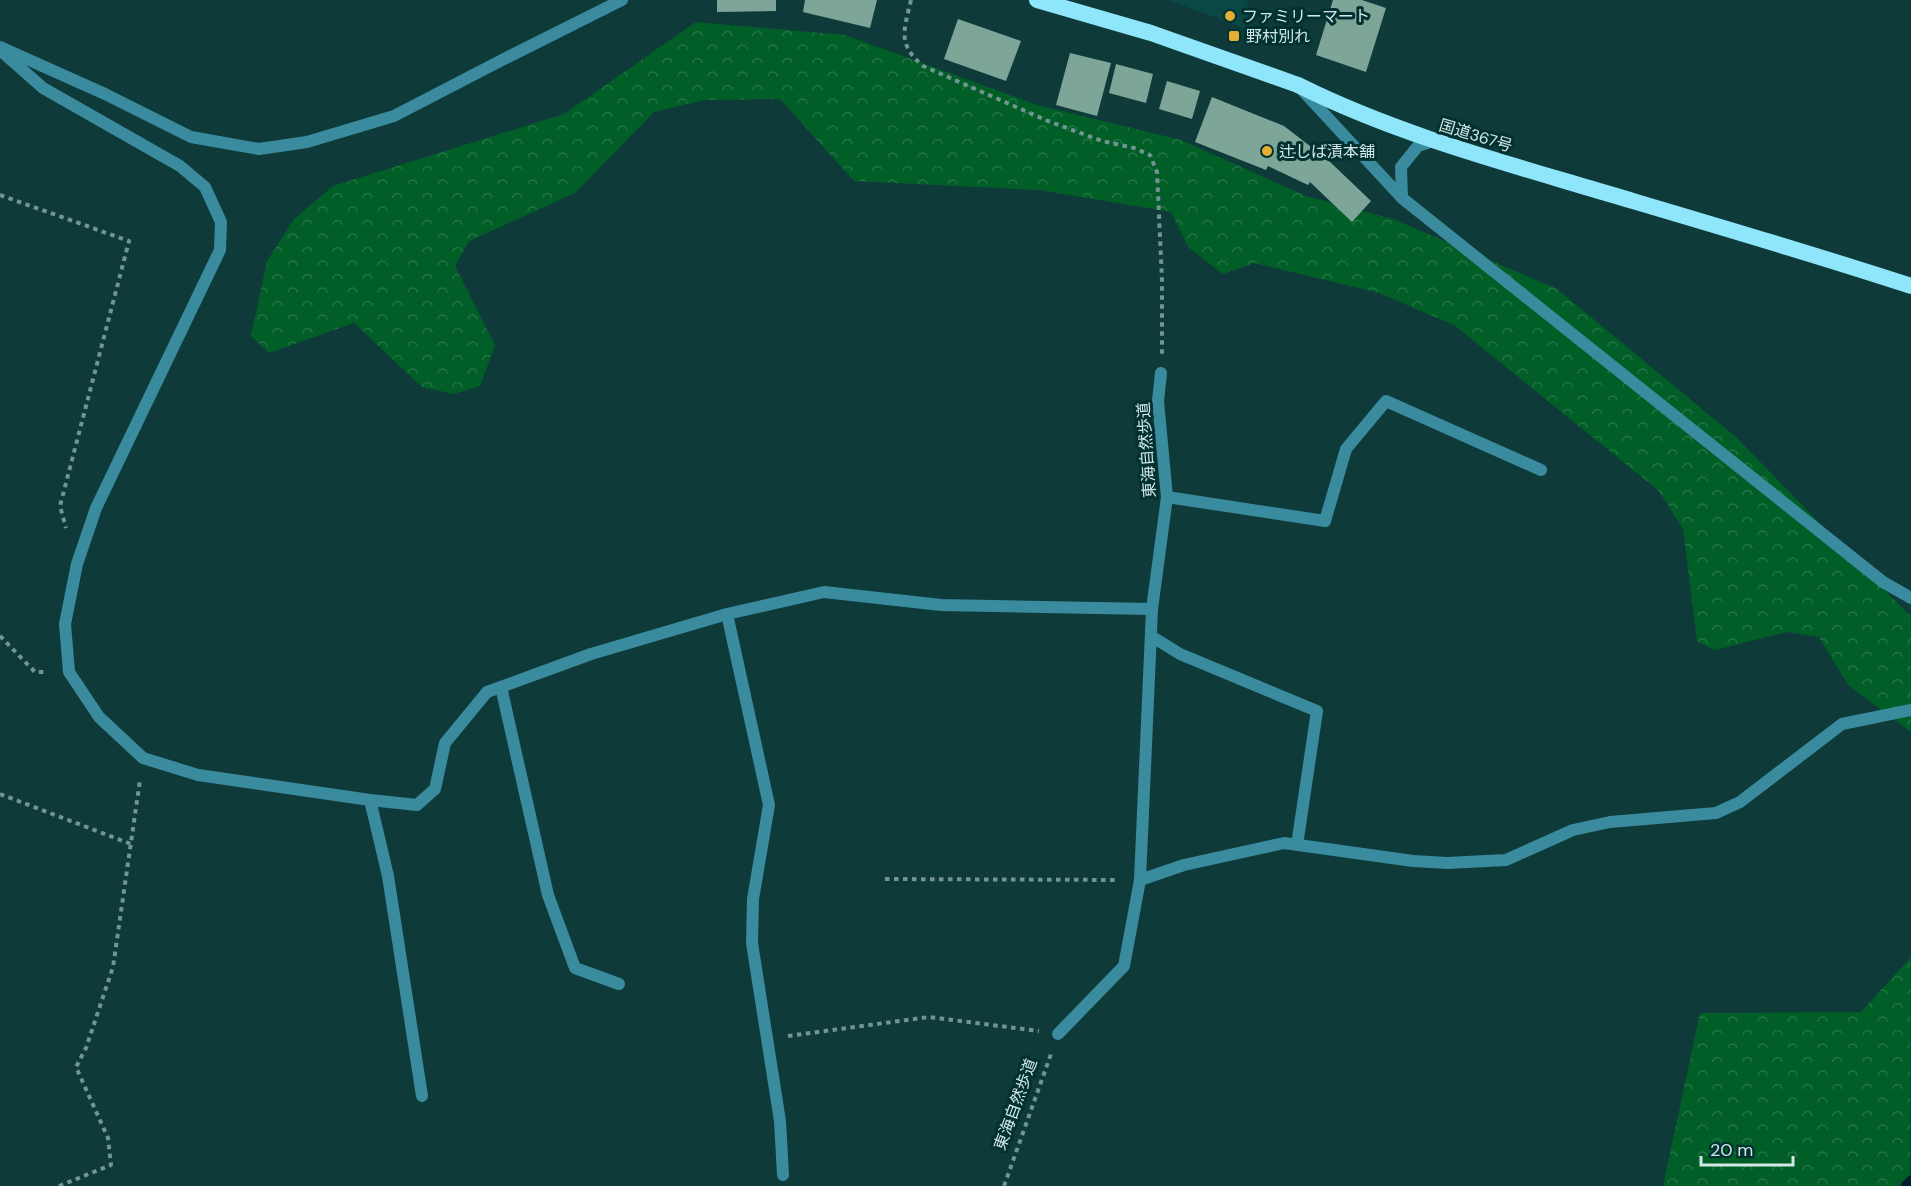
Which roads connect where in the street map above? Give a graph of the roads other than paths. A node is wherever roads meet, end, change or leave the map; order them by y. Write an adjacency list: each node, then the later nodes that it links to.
1 (622, 0): 3 (street)
2 (1036, 0): 4 (highway, 国道367号)
3 (0, 48): 17 (street)
4 (1298, 85): 5 (highway, 国道367号); 6 (street)
5 (1433, 141): 6 (street); 7 (highway, 国道367号)
6 (1402, 198): 11 (street)
7 (1911, 286)
8 (1161, 373): 10 (street, 東海自然歩道)
9 (1541, 470): 10 (street)
10 (1167, 497): 12 (street, 東海自然歩道)
11 (1911, 598)
12 (1152, 609): 13 (street); 14 (street, 東海自然歩道)
13 (727, 614): 15 (street); 23 (street)
14 (1151, 636): 18 (street); 19 (street, 東海自然歩道)
15 (501, 687): 17 (street); 20 (street)
16 (1911, 710): 18 (street)
17 (370, 800): 22 (street)
18 (1297, 845): 19 (street)
19 (1140, 880): 21 (street, 東海自然歩道)
20 (619, 984)
21 (1058, 1034)
22 (422, 1096)
23 (783, 1174)

